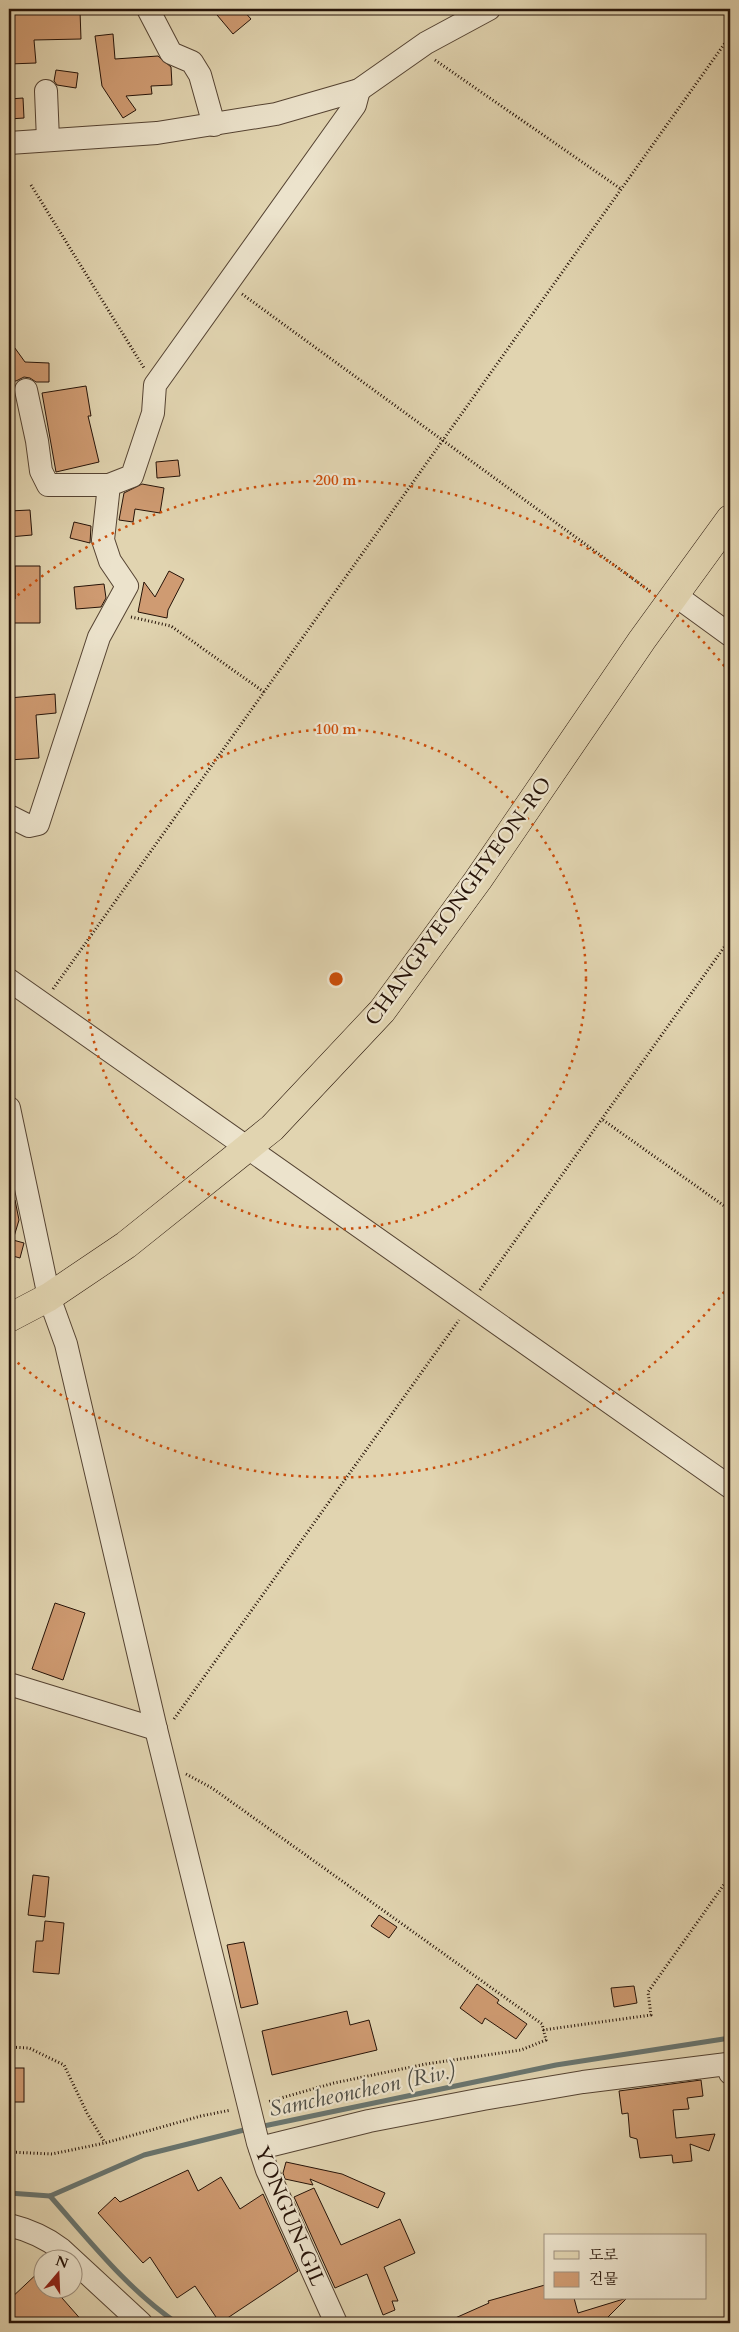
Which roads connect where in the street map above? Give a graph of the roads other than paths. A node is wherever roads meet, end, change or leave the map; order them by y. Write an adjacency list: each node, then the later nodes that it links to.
1 (148, 9): 5 (street)
2 (489, 9): 4 (street)
3 (46, 90): 6 (street)
4 (359, 90): 5 (street); 9 (street)
5 (214, 124): 6 (street)
6 (48, 140): 7 (street)
7 (9, 143)
8 (26, 390): 9 (street)
9 (109, 485): 13 (street)
10 (730, 520): 11 (main road, CHANGPYEONGHYEON-RO)
11 (671, 600): 12 (street); 16 (main road, CHANGPYEONGHYEON-RO)
12 (730, 636)
13 (9, 816)
14 (9, 980): 16 (street)
15 (9, 1108): 17 (street, YONGUN-GIL)
16 (249, 1147): 17 (main road, CHANGPYEONGHYEON-RO); 19 (street)
17 (49, 1297): 18 (main road, CHANGPYEONGHYEON-RO); 21 (street, YONGUN-GIL)
18 (9, 1318)
19 (730, 1487)
20 (9, 1684): 21 (street)
21 (156, 1729): 23 (street, YONGUN-GIL)
22 (729, 2066): 23 (street)
23 (259, 2146): 26 (street, YONGUN-GIL)
24 (9, 2225): 25 (street)
25 (140, 2323)
26 (336, 2323)

